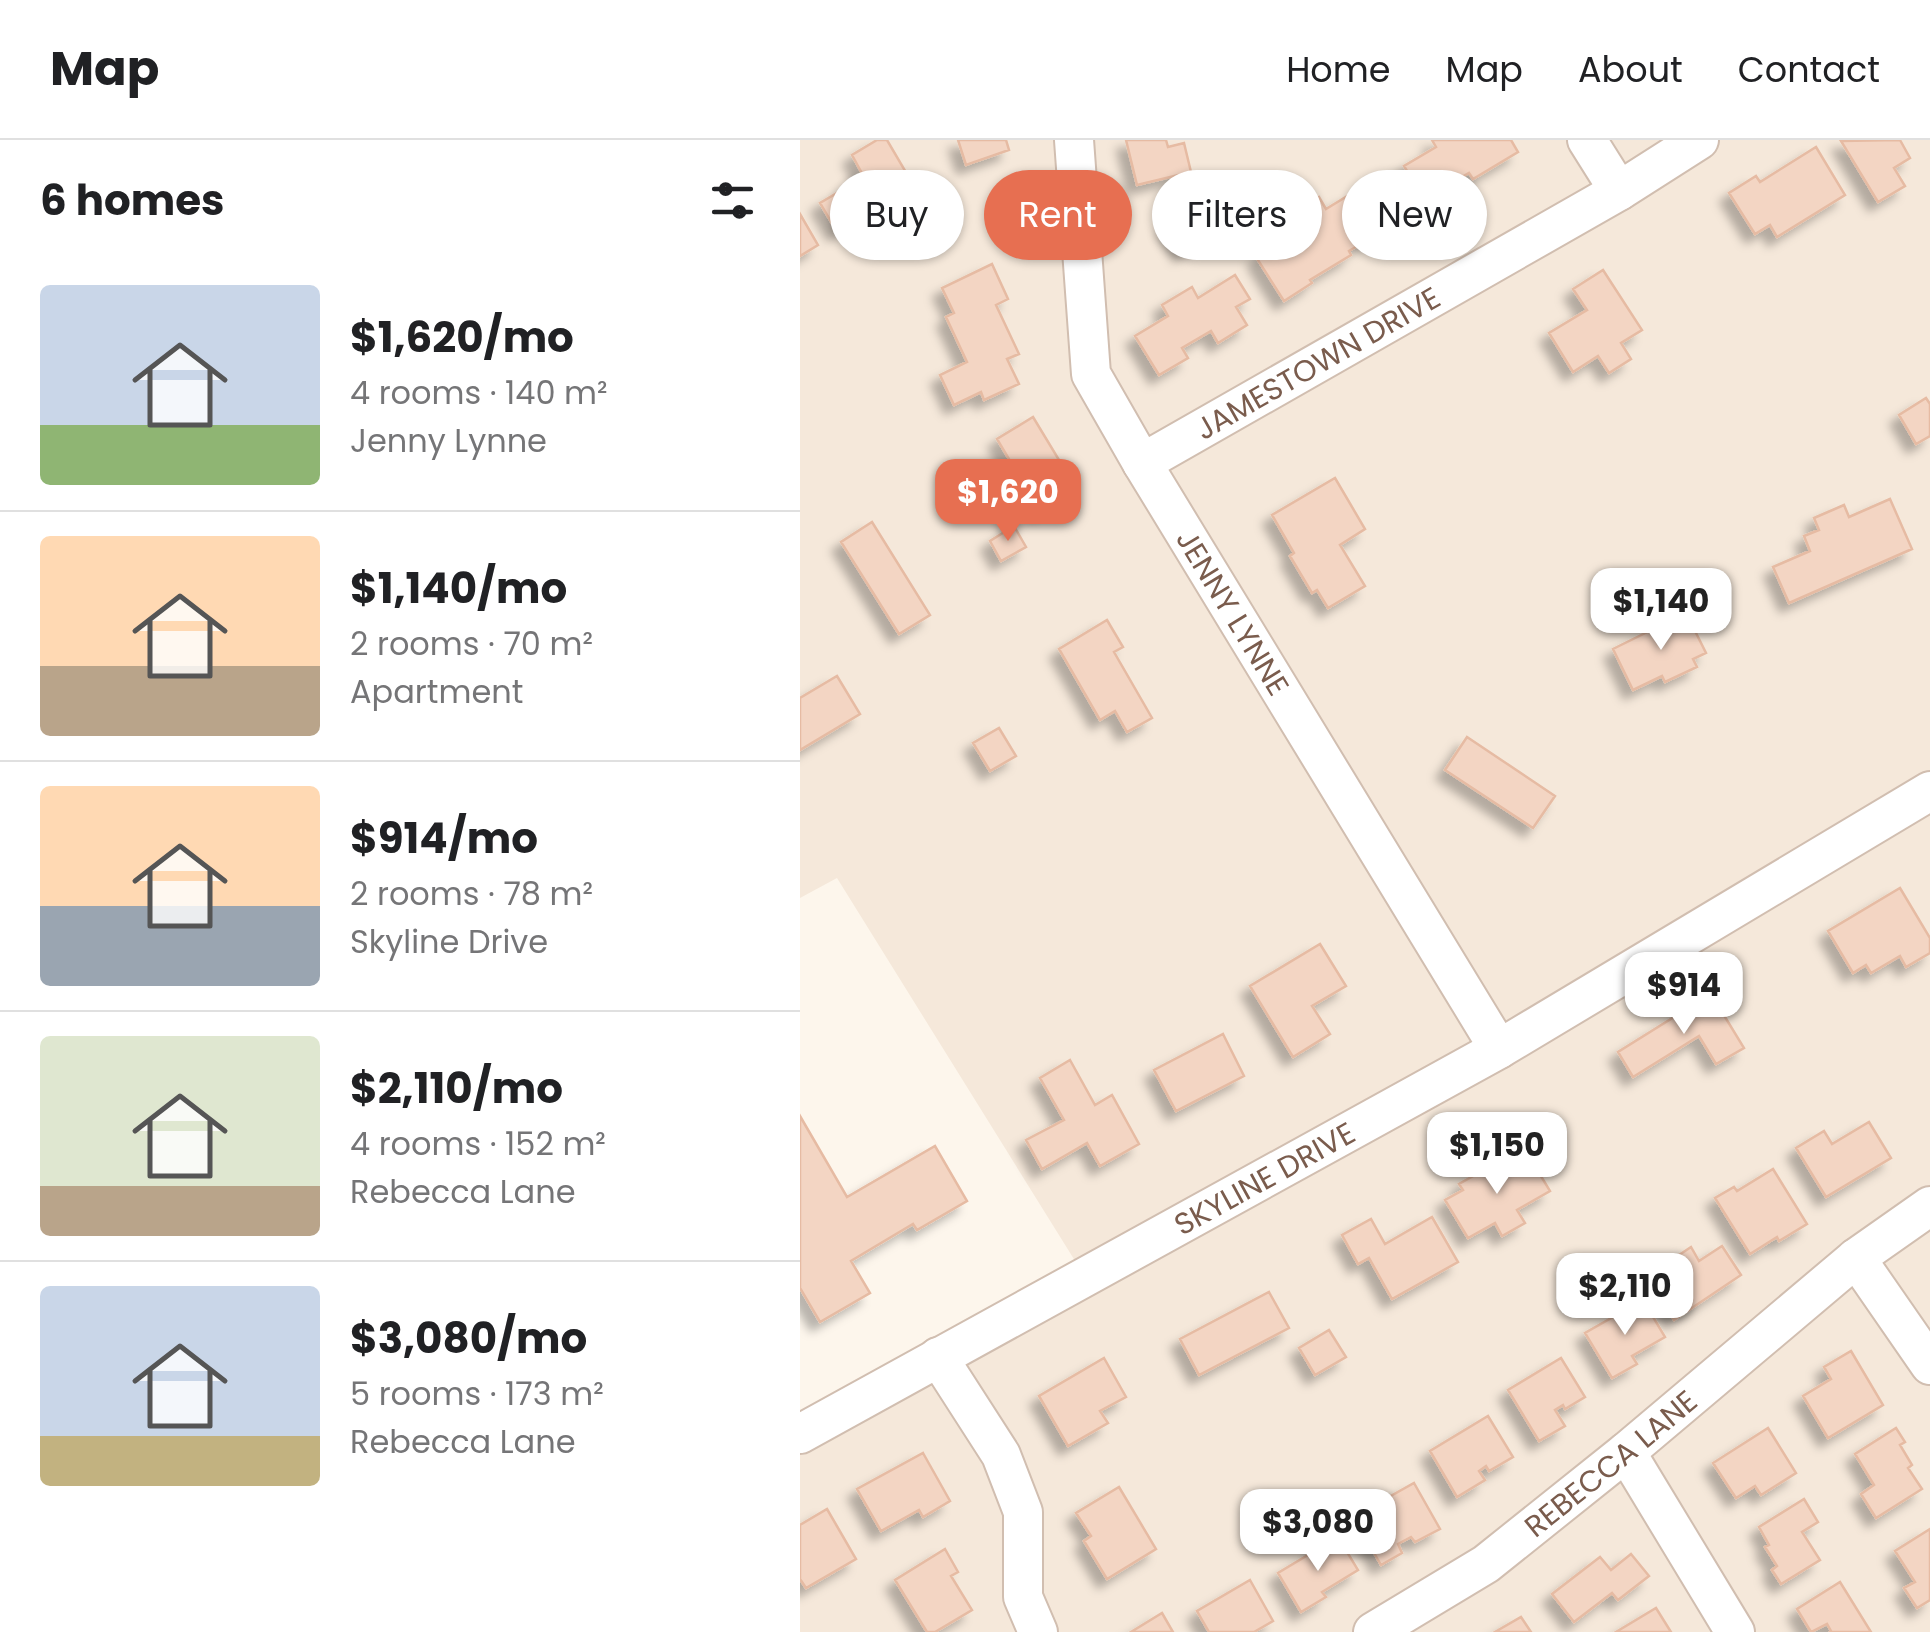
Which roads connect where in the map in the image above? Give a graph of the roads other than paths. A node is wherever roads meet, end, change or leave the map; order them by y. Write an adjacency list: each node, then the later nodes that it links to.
1 (1074, 140): 5 (street, JENNY LYNNE)
2 (1586, 140): 4 (street)
3 (1700, 140): 4 (street, JAMESTOWN DRIVE)
4 (1619, 192): 5 (street, JAMESTOWN DRIVE)
5 (1142, 463): 7 (street, JENNY LYNNE)
6 (1927, 799): 7 (street, SKYLINE DRIVE)
7 (1499, 1048): 10 (street, SKYLINE DRIVE)
8 (1930, 1206): 9 (street, REBECCA LANE)
9 (1856, 1258): 11 (street); 13 (street, REBECCA LANE)
10 (938, 1357): 12 (street, SKYLINE DRIVE); 14 (street)
11 (1930, 1365)
12 (800, 1434)
13 (1626, 1452): 15 (street, REBECCA LANE); 16 (street)
14 (1038, 1632)
15 (1375, 1632)
16 (1735, 1632)

